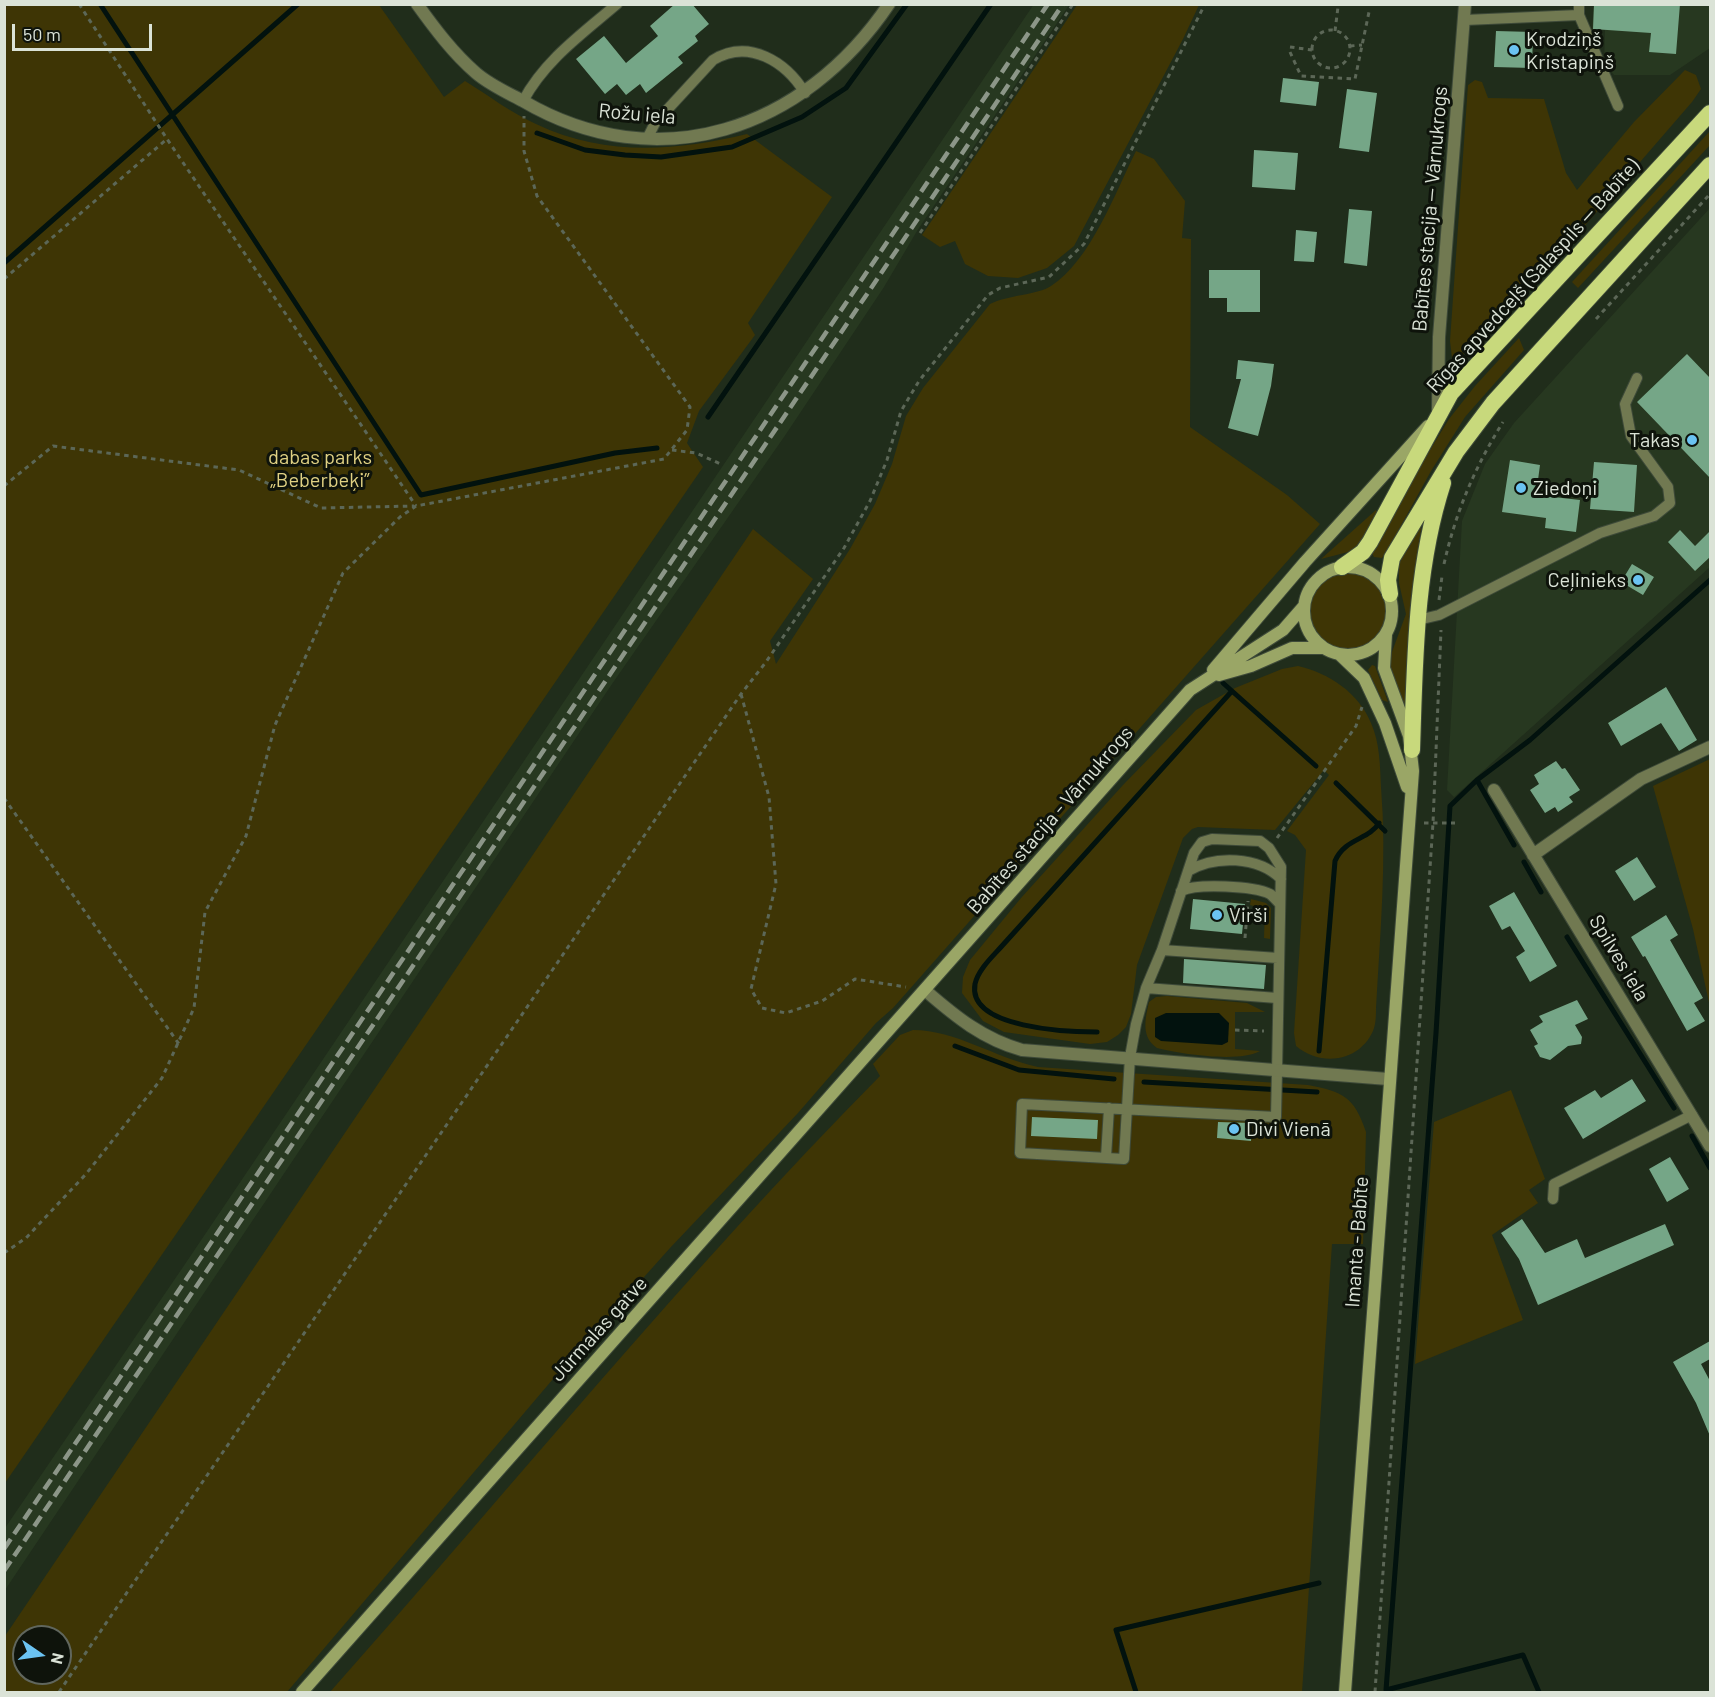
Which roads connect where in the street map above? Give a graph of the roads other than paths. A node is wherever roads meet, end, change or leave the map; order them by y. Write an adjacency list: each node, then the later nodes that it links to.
1 (417, 4): 9 (street, Rožu iela)
2 (617, 4): 5 (lane)
3 (889, 4): 8 (street, Rožu iela)
4 (1465, 4): 7 (street, Babītes stacija — Vārnukrogs)
5 (604, 9): 9 (lane)
6 (1579, 10): 7 (lane); 10 (lane)
7 (1464, 20): 15 (street, Babītes stacija — Vārnukrogs)
8 (805, 93): 12 (street, Rožu iela); 12 (lane)
9 (523, 101): 12 (street, Rožu iela)
10 (1618, 106)
11 (1710, 113): 15 (highway, Rīgas apvedceļš (Salaspils — Babīte))
12 (647, 139)
13 (1710, 165): 16 (highway)
14 (1637, 378): 20 (lane)
15 (1437, 416): 17 (highway, Rīgas apvedceļš (Salaspils — Babīte)); 24 (main road)
16 (1456, 452): 18 (highway); 20 (highway)
17 (1342, 567): 18 (main road); 19 (main road)
18 (1389, 594): 21 (main road)
19 (1304, 606): 22 (main road); 24 (main road, Babītes stacija - Vārnukrogs)
20 (1419, 620): 26 (highway)
21 (1386, 635): 23 (main road); 26 (main road, Imanta - Babīte)
22 (1323, 648): 23 (main road); 24 (main road, Babītes stacija - Vārnukrogs)
23 (1340, 655): 28 (main road, Imanta - Babīte)
24 (1207, 678): 37 (main road, Babītes stacija - Vārnukrogs)
25 (1710, 747): 29 (street)
26 (1412, 750): 28 (main road, Imanta - Babīte)
27 (1494, 790): 29 (street, Spilves iela)
28 (1409, 794): 41 (main road, Imanta - Babīte)
29 (1533, 855): 44 (street, Spilves iela)
30 (1188, 871): 31 (lane); 31 (lane); 32 (lane)
31 (1281, 879): 33 (lane)
32 (1181, 891): 33 (lane); 34 (lane)
33 (1280, 904): 35 (lane)
34 (1162, 950): 35 (lane); 36 (lane)
35 (1278, 958): 38 (lane)
36 (1146, 988): 38 (lane); 39 (lane)
37 (926, 991): 39 (street); 48 (main road, Jūrmalas gatve)
38 (1277, 998): 40 (lane)
39 (1130, 1057): 40 (street); 43 (lane)
40 (1277, 1071): 41 (street); 43 (lane)
41 (1388, 1079): 49 (main road, Imanta - Babīte)
42 (1109, 1108): 43 (lane); 46 (lane); 46 (lane)
43 (1127, 1109): 46 (lane)
44 (1692, 1115): 45 (street, Spilves iela); 47 (lane)
45 (1710, 1146)
46 (1106, 1158)
47 (1553, 1199)
48 (302, 1692)
49 (1345, 1692)

